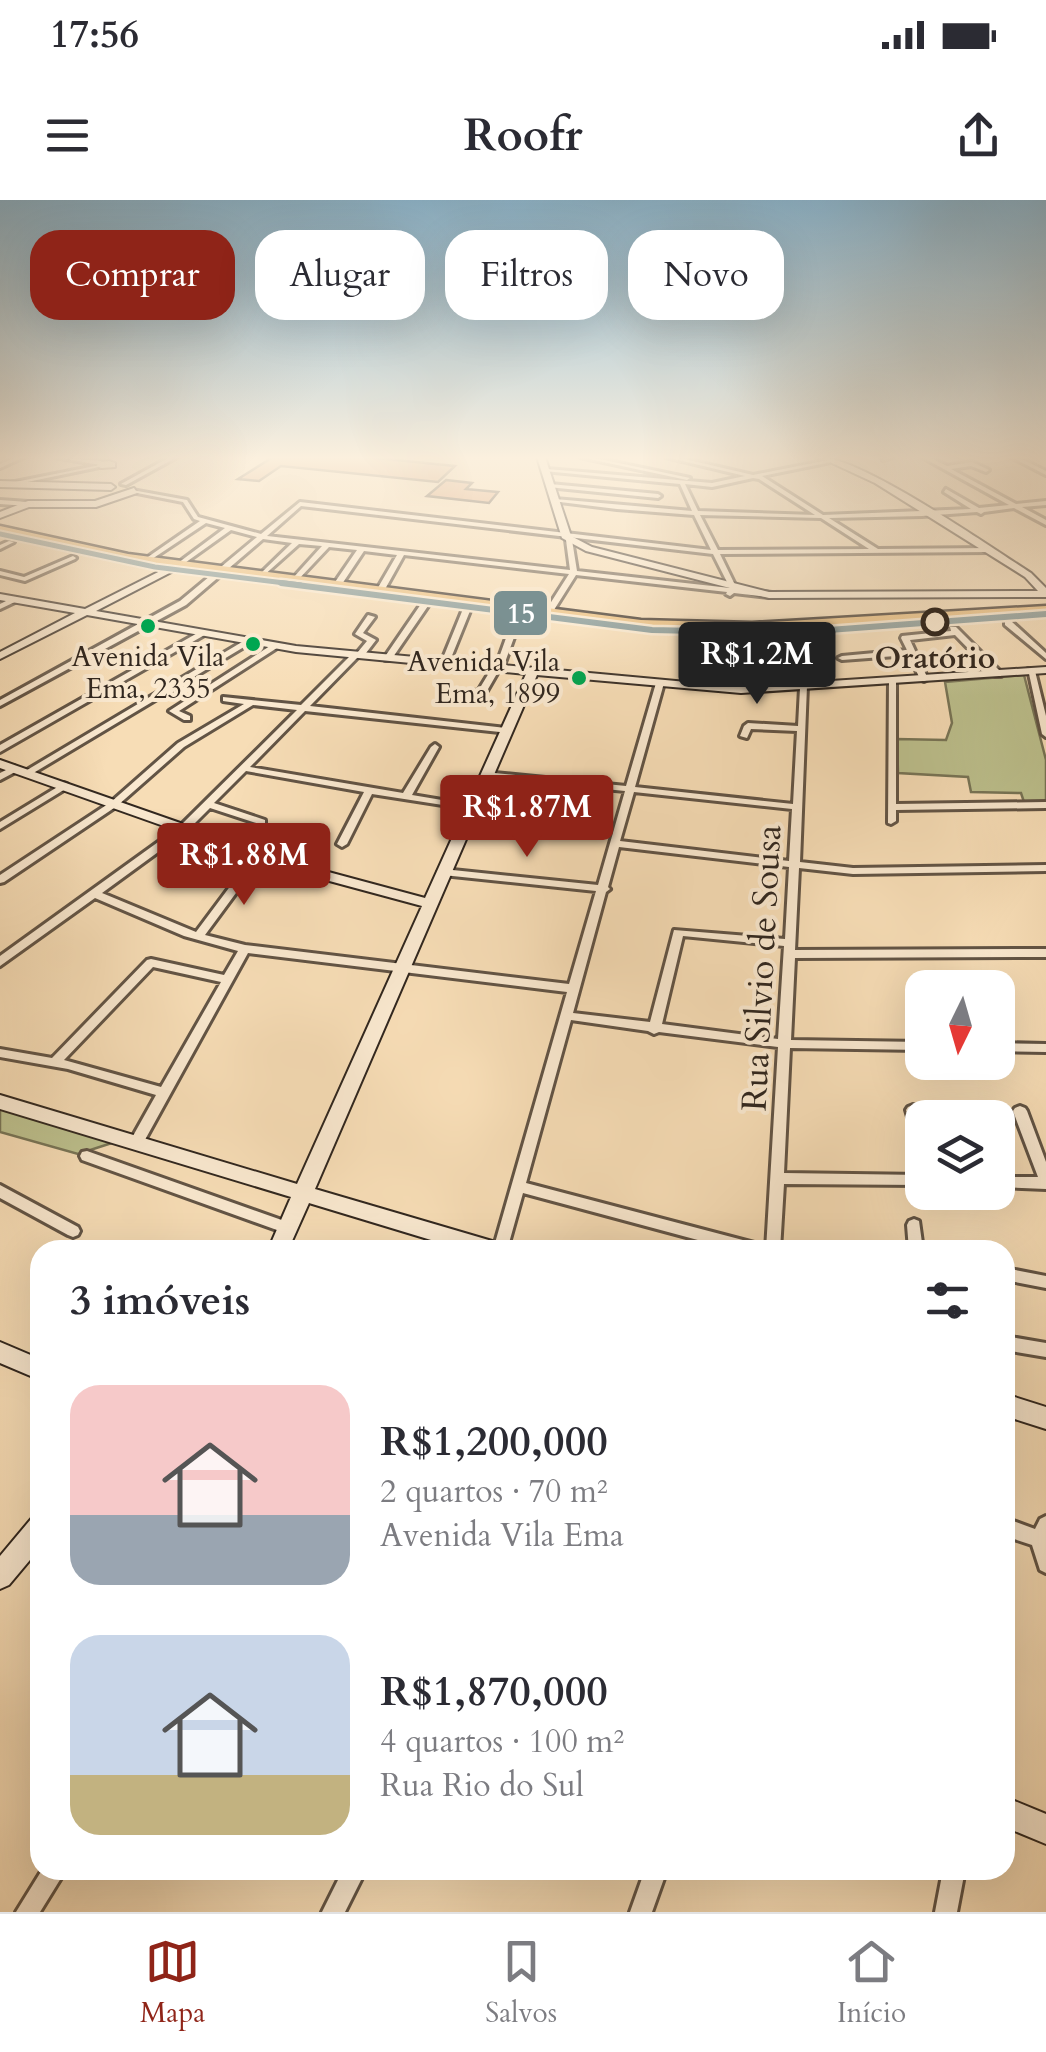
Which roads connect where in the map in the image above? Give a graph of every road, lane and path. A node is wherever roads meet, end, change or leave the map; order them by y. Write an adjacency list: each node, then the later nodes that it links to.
1 (181, 537): 19 (street)
2 (217, 537): 20 (street)
3 (261, 537): 23 (street)
4 (267, 537): 11 (street)
5 (558, 537): 10 (street)
6 (707, 537): 16 (street)
7 (854, 537): 15 (street)
8 (969, 537): 14 (main road)
9 (5, 538): 18 (main road); 19 (main road)
10 (567, 538): 16 (street); 24 (street); 28 (main road)
11 (298, 542): 12 (street); 25 (street)
12 (326, 545): 13 (street); 26 (street)
13 (361, 550): 17 (street); 27 (street)
14 (990, 550): 15 (street); 31 (main road)
15 (877, 551): 16 (street)
16 (714, 552): 28 (street)
17 (401, 554): 24 (street); 29 (street)
18 (73, 558): 21 (main road); 22 (street)
19 (147, 560): 20 (main road)
20 (180, 564): 21 (main road); 23 (main road)
21 (160, 572): 23 (main road); 39 (main road)
22 (0, 573)
23 (215, 574): 25 (main road); 35 (main road); 45 (street)
24 (572, 575): 28 (street); 30 (street)
25 (262, 576): 26 (main road)
26 (296, 580): 27 (main road)
27 (337, 586): 29 (main road)
28 (732, 590): 32 (street); 32 (main road)
29 (380, 591): 41 (main road)
30 (561, 594): 40 (street); 41 (street)
31 (1046, 594): 32 (main road)
32 (769, 596)
33 (0, 597): 34 (main road)
34 (15, 600): 36 (street); 39 (main road)
35 (424, 606): 38 (main road); 55 (street)
36 (0, 607)
37 (1046, 610): 40 (main road)
38 (466, 611): 43 (main road); 57 (street)
39 (84, 612): 45 (main road); 53 (main road)
40 (564, 615): 41 (main road)
41 (545, 617): 43 (main road); 47 (main road)
42 (371, 618): 52 (street)
43 (517, 618): 58 (street)
44 (1046, 621): 46 (main road)
45 (146, 623): 48 (main road); 69 (street)
46 (1008, 623): 47 (main road); 54 (street)
47 (954, 630): 51 (street); 62 (street)
48 (204, 633): 49 (main road); 78 (street)
49 (250, 641): 50 (main road); 80 (street)
50 (276, 646): 52 (main road); 72 (street)
51 (911, 652): 56 (street); 63 (street)
52 (358, 655): 55 (main road); 71 (street)
53 (0, 656)
54 (1046, 657)
55 (388, 658): 57 (main road)
56 (842, 658)
57 (446, 663): 58 (main road)
58 (498, 668): 60 (main road); 67 (street)
59 (1046, 670): 61 (main road)
60 (532, 671): 65 (main road); 74 (main road)
61 (1031, 671): 62 (main road); 75 (street)
62 (998, 674): 63 (main road)
63 (924, 680): 64 (main road)
64 (892, 682): 66 (main road); 92 (street)
65 (660, 683): 66 (main road); 84 (street)
66 (804, 688): 73 (street, Rua Silvio de Sousa)
67 (460, 693)
68 (226, 699): 70 (street)
69 (0, 702)
70 (249, 704): 71 (street); 87 (street)
71 (302, 710): 74 (street); 79 (street)
72 (187, 718)
73 (802, 729): 76 (street); 90 (street, Rua Silvio de Sousa)
74 (506, 731): 81 (main road)
75 (1046, 734)
76 (744, 736)
77 (434, 747): 86 (street)
78 (0, 748)
79 (242, 768): 85 (street); 88 (street)
80 (14, 769): 82 (street); 83 (main road)
81 (487, 774): 84 (street); 91 (main road)
82 (0, 777)
83 (64, 786): 87 (main road); 95 (street)
84 (632, 789): 90 (street); 98 (street)
85 (369, 791): 86 (street); 97 (street)
86 (406, 797): 91 (street)
87 (114, 804): 96 (main road); 103 (street)
88 (208, 804): 94 (street); 96 (street)
89 (1046, 805): 92 (street)
90 (798, 807): 100 (street, Rua Silvio de Sousa)
91 (472, 808): 102 (main road)
92 (891, 808): 93 (street)
93 (891, 821)
94 (262, 822)
95 (0, 826)
96 (183, 829): 99 (main road); 105 (street)
97 (342, 844)
98 (618, 844): 100 (street); 104 (street)
99 (259, 856): 106 (main road); 107 (street)
100 (795, 864): 101 (street); 109 (street, Rua Silvio de Sousa)
101 (1046, 868)
102 (444, 872): 104 (street); 106 (main road)
103 (0, 880)
104 (606, 888): 116 (street)
105 (95, 894): 107 (street); 112 (street)
106 (430, 904): 114 (main road)
107 (198, 937): 110 (street)
108 (0, 948): 112 (street)
109 (791, 949): 111 (street); 118 (street); 119 (street, Rua Silvio de Sousa)
110 (245, 950): 114 (street); 115 (street)
111 (1046, 952)
112 (13, 953): 113 (street)
113 (0, 962)
114 (400, 969): 116 (street); 136 (main road)
115 (229, 980): 124 (street); 125 (street)
116 (576, 989): 117 (street)
117 (568, 1016): 118 (street); 134 (street)
118 (654, 1030): 119 (street)
119 (785, 1044): 120 (street); 130 (street, Rua Silvio de Sousa)
120 (905, 1046)
121 (1015, 1047): 122 (street)
122 (1046, 1048)
123 (0, 1054): 124 (street)
124 (56, 1062): 125 (street)
125 (164, 1093): 128 (street)
126 (0, 1102): 128 (main road)
127 (1020, 1111): 132 (street)
128 (136, 1142): 136 (main road)
129 (87, 1156): 138 (street)
130 (777, 1178): 131 (street); 144 (street, Rua Silvio de Sousa)
131 (905, 1180)
132 (1046, 1181): 133 (street)
133 (1015, 1182)
134 (518, 1186): 142 (street); 143 (street)
135 (0, 1191): 139 (street)
136 (303, 1193): 138 (main road); 141 (main road)
137 (914, 1225): 145 (street)
138 (288, 1228): 140 (main road)
139 (73, 1231)
140 (283, 1240)
141 (459, 1240)
142 (503, 1240)
143 (720, 1240)
144 (773, 1240)
145 (915, 1240)
146 (1015, 1276): 147 (street)
147 (1046, 1282)
148 (1015, 1345): 149 (street)
149 (1046, 1350)
150 (0, 1352): 151 (main road)
151 (30, 1366)
152 (1015, 1408): 153 (main road)
153 (1046, 1418)
154 (1015, 1528): 155 (street)
155 (1042, 1532): 157 (street)
156 (30, 1540): 158 (main road)
157 (1046, 1564)
158 (0, 1576)
159 (1015, 1816): 160 (main road)
160 (1046, 1828)
161 (48, 1880): 165 (street)
162 (350, 1880): 166 (street)
163 (652, 1880): 167 (street)
164 (952, 1880): 168 (street)
165 (27, 1912)
166 (333, 1912)
167 (641, 1912)
168 (946, 1912)

